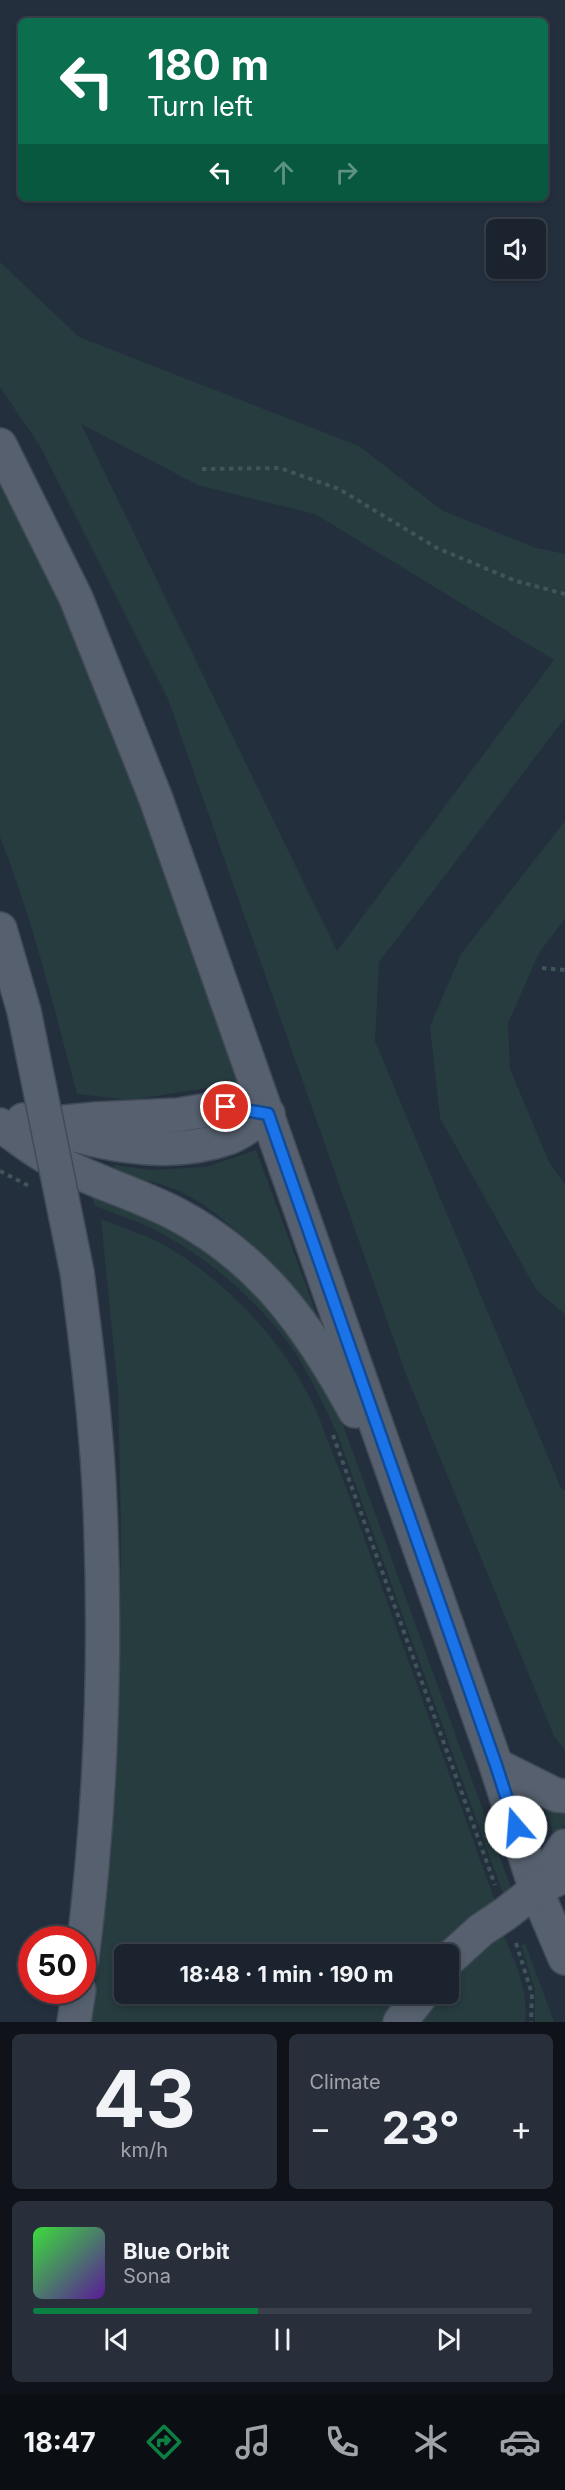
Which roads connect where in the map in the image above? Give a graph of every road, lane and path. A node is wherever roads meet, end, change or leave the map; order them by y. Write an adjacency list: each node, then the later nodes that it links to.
1 (0, 445): 8 (main road)
2 (202, 469): 3 (path)
3 (565, 594)
4 (0, 929): 20 (main road, bridge)
5 (542, 968): 6 (path)
6 (565, 970)
7 (0, 1113): 8 (main road)
8 (268, 1114): 13 (main road)
9 (0, 1125): 13 (main road)
10 (0, 1172): 11 (path)
11 (40, 1190)
12 (332, 1432): 19 (path)
13 (405, 1503): 14 (main road)
14 (496, 1765): 15 (main road); 18 (main road)
15 (565, 1796)
16 (565, 1846): 18 (main road)
17 (565, 1875): 18 (main road)
18 (536, 1890): 19 (main road); 22 (main road)
19 (505, 1914): 21 (main road); 27 (path)
20 (85, 1926)
21 (459, 1950)
22 (565, 1958)
23 (77, 2004): 25 (main road)
24 (414, 2004): 26 (main road)
25 (74, 2022)
26 (400, 2022)
27 (531, 2022)

